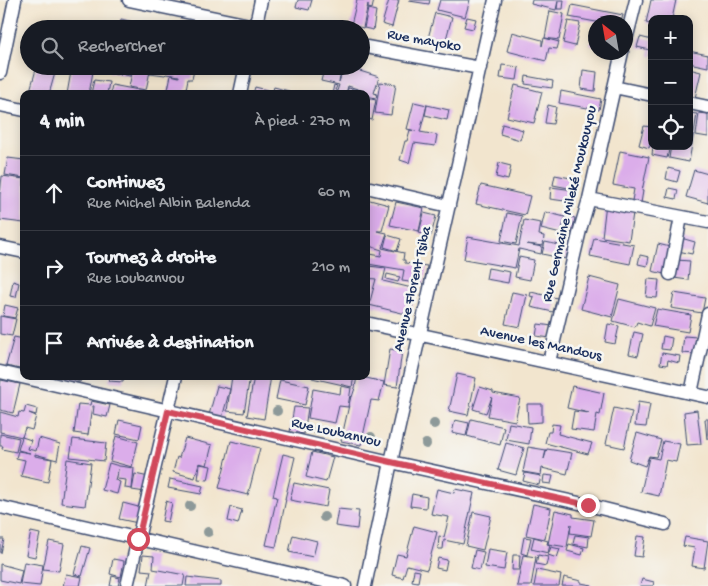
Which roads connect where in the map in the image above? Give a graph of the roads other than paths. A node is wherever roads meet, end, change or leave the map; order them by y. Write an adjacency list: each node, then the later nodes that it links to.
1 (16, 0): 12 (street)
2 (129, 0): 7 (street)
3 (261, 0): 8 (street)
4 (495, 0): 11 (street, Avenue Florent Tsiba)
5 (636, 0): 6 (street)
6 (632, 15)
7 (222, 20)
8 (260, 20)
9 (370, 48): 11 (street, Rue mayoko)
10 (620, 60): 14 (street, Rue Germaine Mileké Moukouyou)
11 (480, 68): 23 (street, Avenue Florent Tsiba)
12 (0, 73)
13 (244, 75): 15 (street)
14 (614, 87): 16 (street); 22 (street, Rue Germaine Mileké Moukouyou)
15 (241, 90)
16 (648, 94)
17 (0, 104): 20 (street)
18 (693, 104): 19 (street)
19 (708, 107)
20 (20, 109)
21 (370, 189): 23 (street)
22 (589, 199): 24 (street); 32 (street, Rue Germaine Mileké Moukouyou)
23 (449, 206): 31 (street, Avenue Florent Tsiba)
24 (681, 216): 25 (street); 28 (street)
25 (708, 222)
26 (0, 247): 27 (street)
27 (20, 251)
28 (670, 274)
29 (708, 314): 37 (street)
30 (370, 325): 31 (street, Avenue les Mandous)
31 (420, 335): 32 (street, Avenue les Mandous); 40 (street, Avenue Florent Tsiba)
32 (550, 362): 37 (street, Avenue les Mandous)
33 (0, 372): 34 (street, Rue Loubanvou)
34 (20, 377)
35 (34, 380): 39 (street, Rue Loubanvou)
36 (175, 380): 39 (street)
37 (691, 393): 38 (street, Avenue les Mandous)
38 (708, 396)
39 (168, 411): 40 (street, Rue Loubanvou); 43 (street)
40 (391, 462): 42 (street, Rue Loubanvou); 46 (street, Avenue Florent Tsiba)
41 (0, 506): 43 (street)
42 (665, 524)
43 (138, 539): 44 (street); 45 (street)
44 (127, 586)
45 (345, 586)
46 (365, 586)

